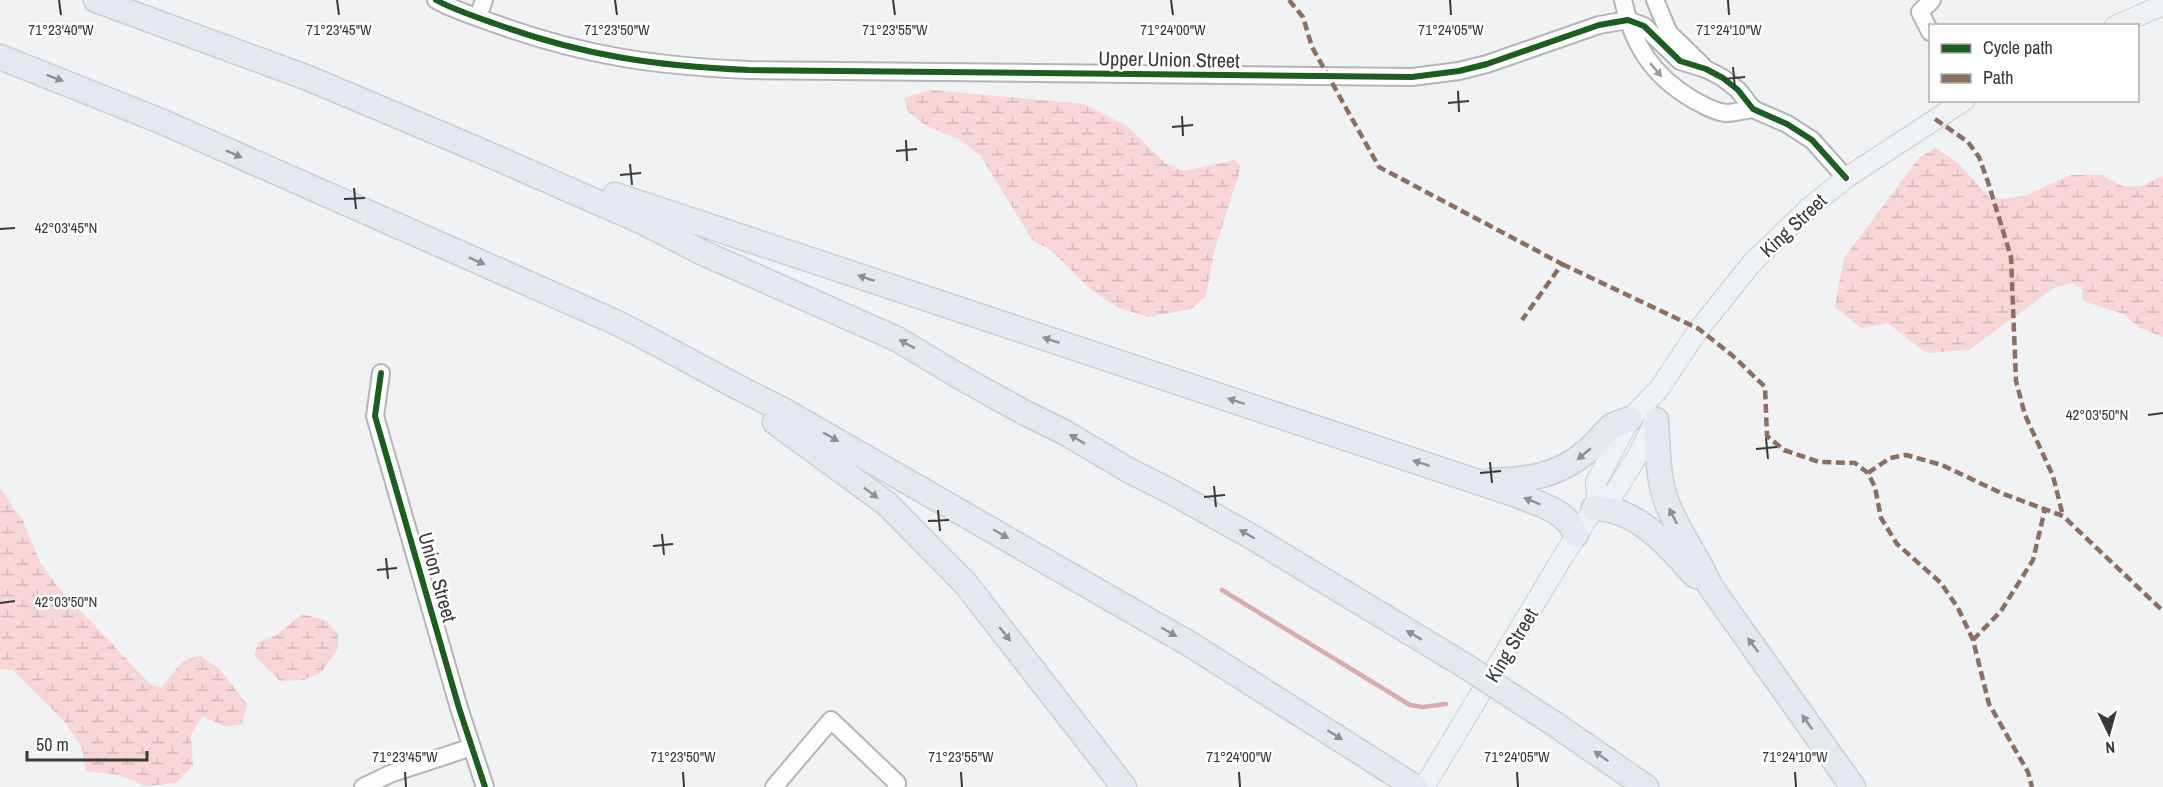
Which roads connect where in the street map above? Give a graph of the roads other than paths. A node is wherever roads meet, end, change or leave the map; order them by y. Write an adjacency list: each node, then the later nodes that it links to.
1 (96, 0): 16 (highway)
2 (436, 0): 8 (street, Upper Union Street)
3 (484, 0): 8 (street)
4 (1623, 0): 9 (street)
5 (1655, 0): 13 (street)
6 (1932, 0): 11 (street)
7 (2163, 5): 10 (main road)
8 (478, 17): 9 (street, Upper Union Street)
9 (1628, 20): 13 (street); 15 (street, one-way to 15)
10 (2120, 24)
11 (1929, 30)
12 (0, 57): 18 (highway, one-way to 18)
13 (1706, 69): 15 (street)
14 (1962, 102): 17 (main road, King Street)
15 (1753, 109): 17 (street)
16 (474, 148): 23 (highway, one-way to 16); 35 (highway, one-way to 16, bridge)
17 (1846, 178): 20 (main road, King Street)
18 (613, 321): 32 (highway, one-way to 32); 33 (highway, one-way to 33)
19 (381, 373): 27 (street, Union Street)
20 (1659, 389): 21 (main road, King Street); 22 (main road, King Street)
21 (1630, 419): 23 (highway, one-way to 23); 24 (main road, King Street)
22 (1656, 420): 24 (main road, King Street); 26 (highway, one-way to 22)
23 (1477, 481): 25 (highway, one-way to 23)
24 (1596, 505): 25 (main road, King Street); 26 (highway)
25 (1576, 536): 34 (main road, King Street)
26 (1710, 586): 36 (highway, one-way to 26)
27 (472, 747): 28 (street); 29 (street, Union Street)
28 (363, 787)
29 (485, 787)
30 (774, 787): 31 (street)
31 (896, 787)
32 (1124, 787)
33 (1415, 787)
34 (1424, 787)
35 (1646, 787)
36 (1853, 787)

